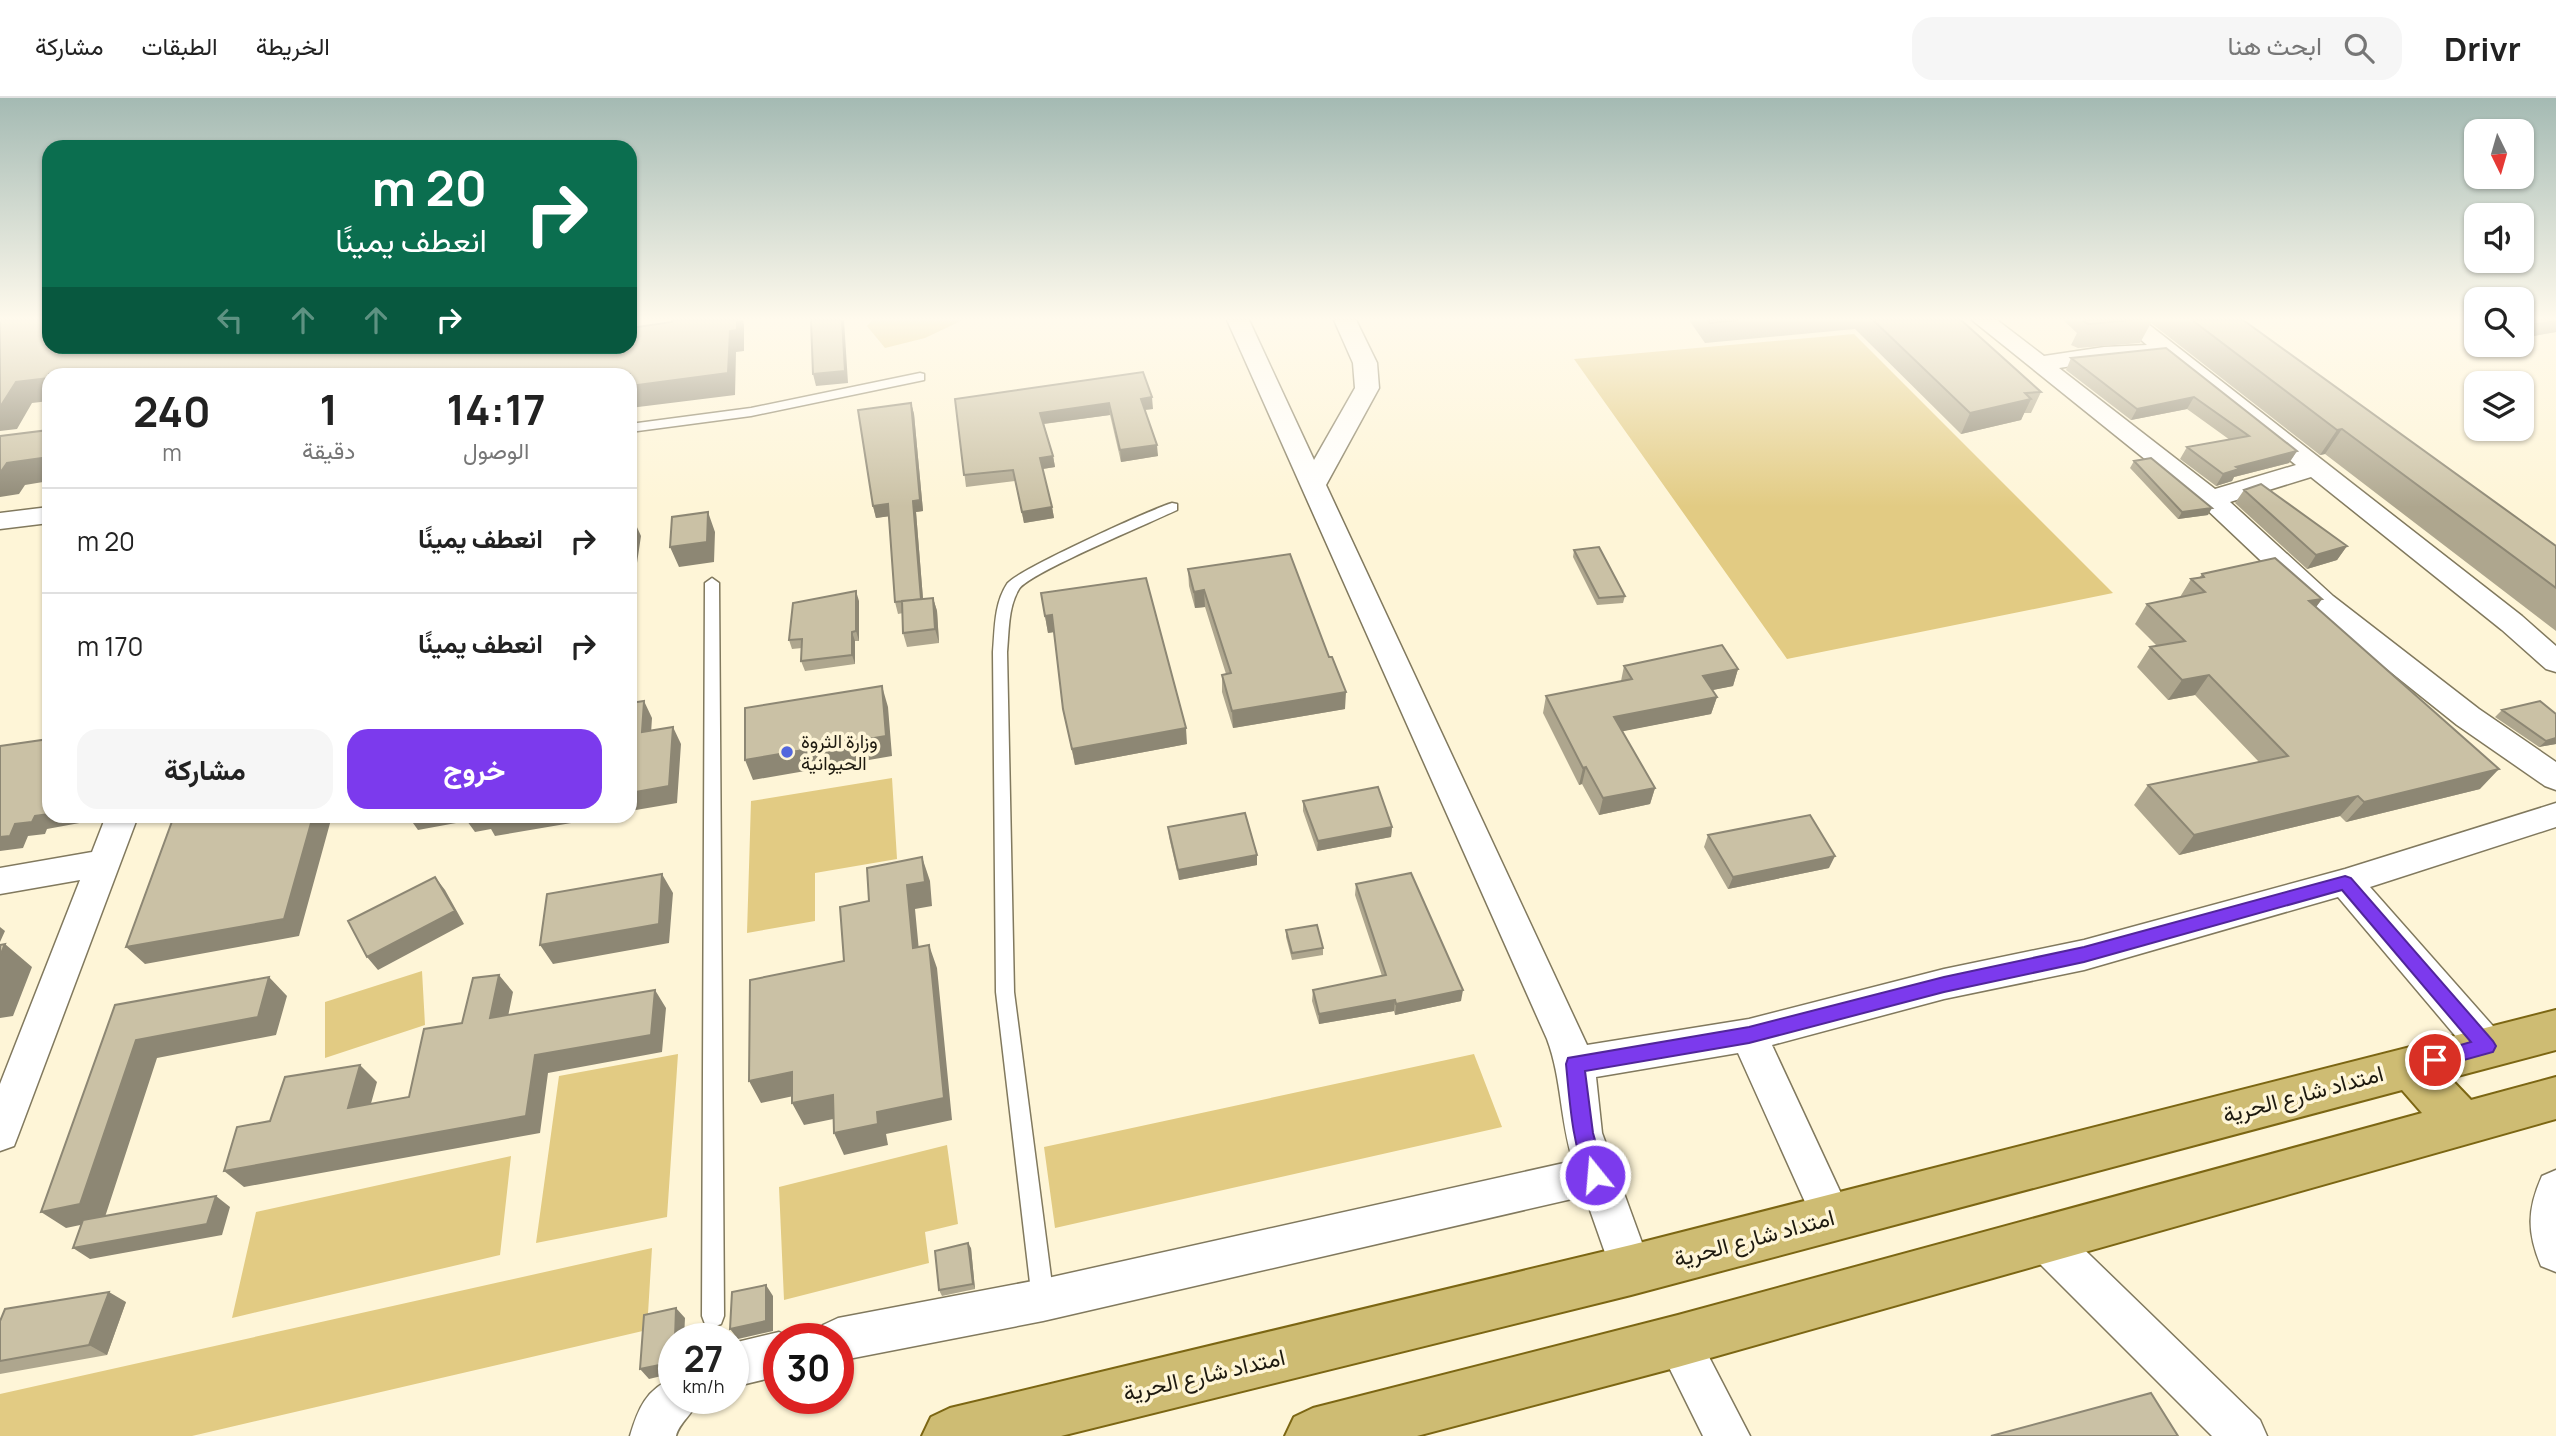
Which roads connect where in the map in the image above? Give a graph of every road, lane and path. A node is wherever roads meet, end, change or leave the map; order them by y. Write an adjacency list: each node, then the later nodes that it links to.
1 (894, 382): 6 (lane)
2 (1267, 382): 8 (street)
3 (1367, 382): 8 (street)
4 (2062, 382): 9 (street)
5 (2211, 382): 7 (street)
6 (637, 427)
7 (2317, 467): 9 (street); 14 (street)
8 (1314, 485): 25 (street)
9 (2211, 499): 15 (street)
10 (1172, 507): 36 (lane)
11 (42, 516): 12 (street)
12 (0, 521)
13 (712, 583): 37 (lane)
14 (2556, 662)
15 (2556, 778)
16 (2556, 815): 20 (street)
17 (119, 823): 18 (street)
18 (103, 863): 19 (street); 24 (street)
19 (0, 881)
20 (2345, 882): 22 (street); 23 (street)
21 (2556, 1030): 23 (main road, امتداد شارع الحرية)
22 (1749, 1035): 25 (street); 32 (street)
23 (2487, 1046): 26 (main road, امتداد شارع الحرية)
24 (16, 1056): 29 (street)
25 (1575, 1064): 30 (street)
26 (2410, 1066): 28 (main road); 32 (main road, امتداد شارع الحرية)
27 (2556, 1098): 28 (main road)
28 (2462, 1123): 33 (main road)
29 (0, 1133)
30 (1595, 1175): 35 (street); 36 (street)
31 (2556, 1189): 34 (street)
32 (1832, 1217): 35 (main road, امتداد شارع الحرية)
33 (2045, 1240): 39 (main road); 45 (street)
34 (2556, 1252)
35 (1630, 1270): 42 (main road, امتداد شارع الحرية)
36 (1043, 1300): 38 (street)
37 (713, 1317)
38 (854, 1336)
39 (1678, 1341): 43 (main road); 44 (street)
40 (660, 1414): 41 (street)
41 (653, 1436)
42 (950, 1436)
43 (1312, 1436)
44 (1727, 1436)
45 (2244, 1436)

